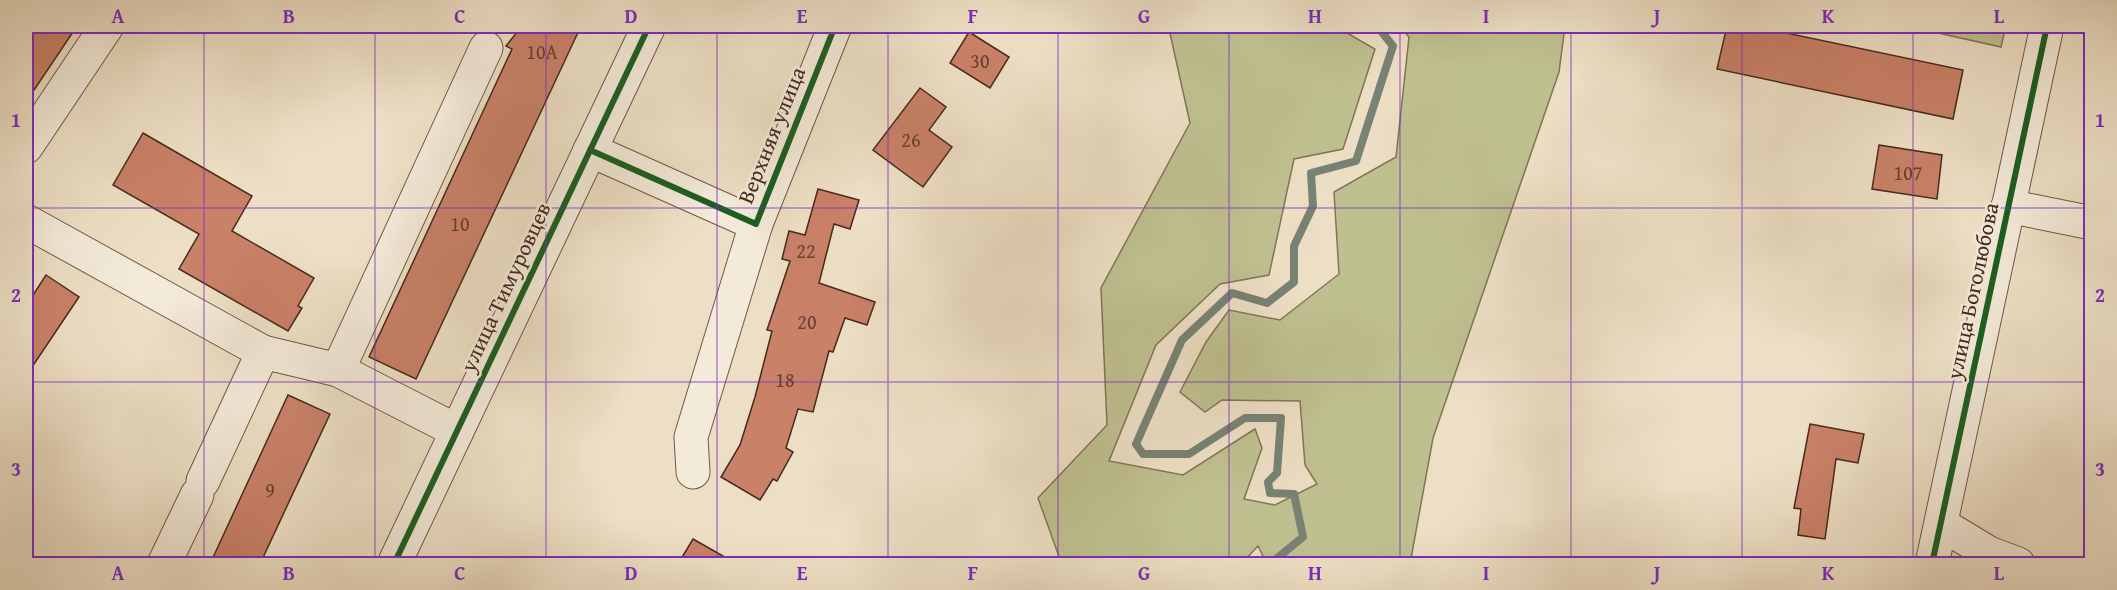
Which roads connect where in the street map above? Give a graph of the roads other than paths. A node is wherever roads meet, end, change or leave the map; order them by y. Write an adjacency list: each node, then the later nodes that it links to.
1 (107, 26): 6 (street)
2 (649, 26): 7 (street, улица Тимуровцев)
3 (834, 26): 11 (street, Верхняя улица)
4 (2047, 26): 8 (street, улица Боголюбова)
5 (486, 48): 13 (street)
6 (26, 147)
7 (590, 150): 11 (street, Верхняя улица); 14 (street, улица Тимуровцев)
8 (2008, 206): 10 (street); 16 (street, улица Боголюбова)
9 (26, 221): 12 (street)
10 (2091, 223)
11 (756, 224): 15 (street)
12 (263, 352): 13 (street); 17 (street)
13 (338, 370): 14 (street)
14 (457, 431): 18 (street, улица Тимуровцев)
15 (693, 472)
16 (1941, 524): 19 (street, улица Боголюбова); 20 (street)
17 (164, 564)
18 (394, 564)
19 (1932, 564)
20 (2018, 564)

